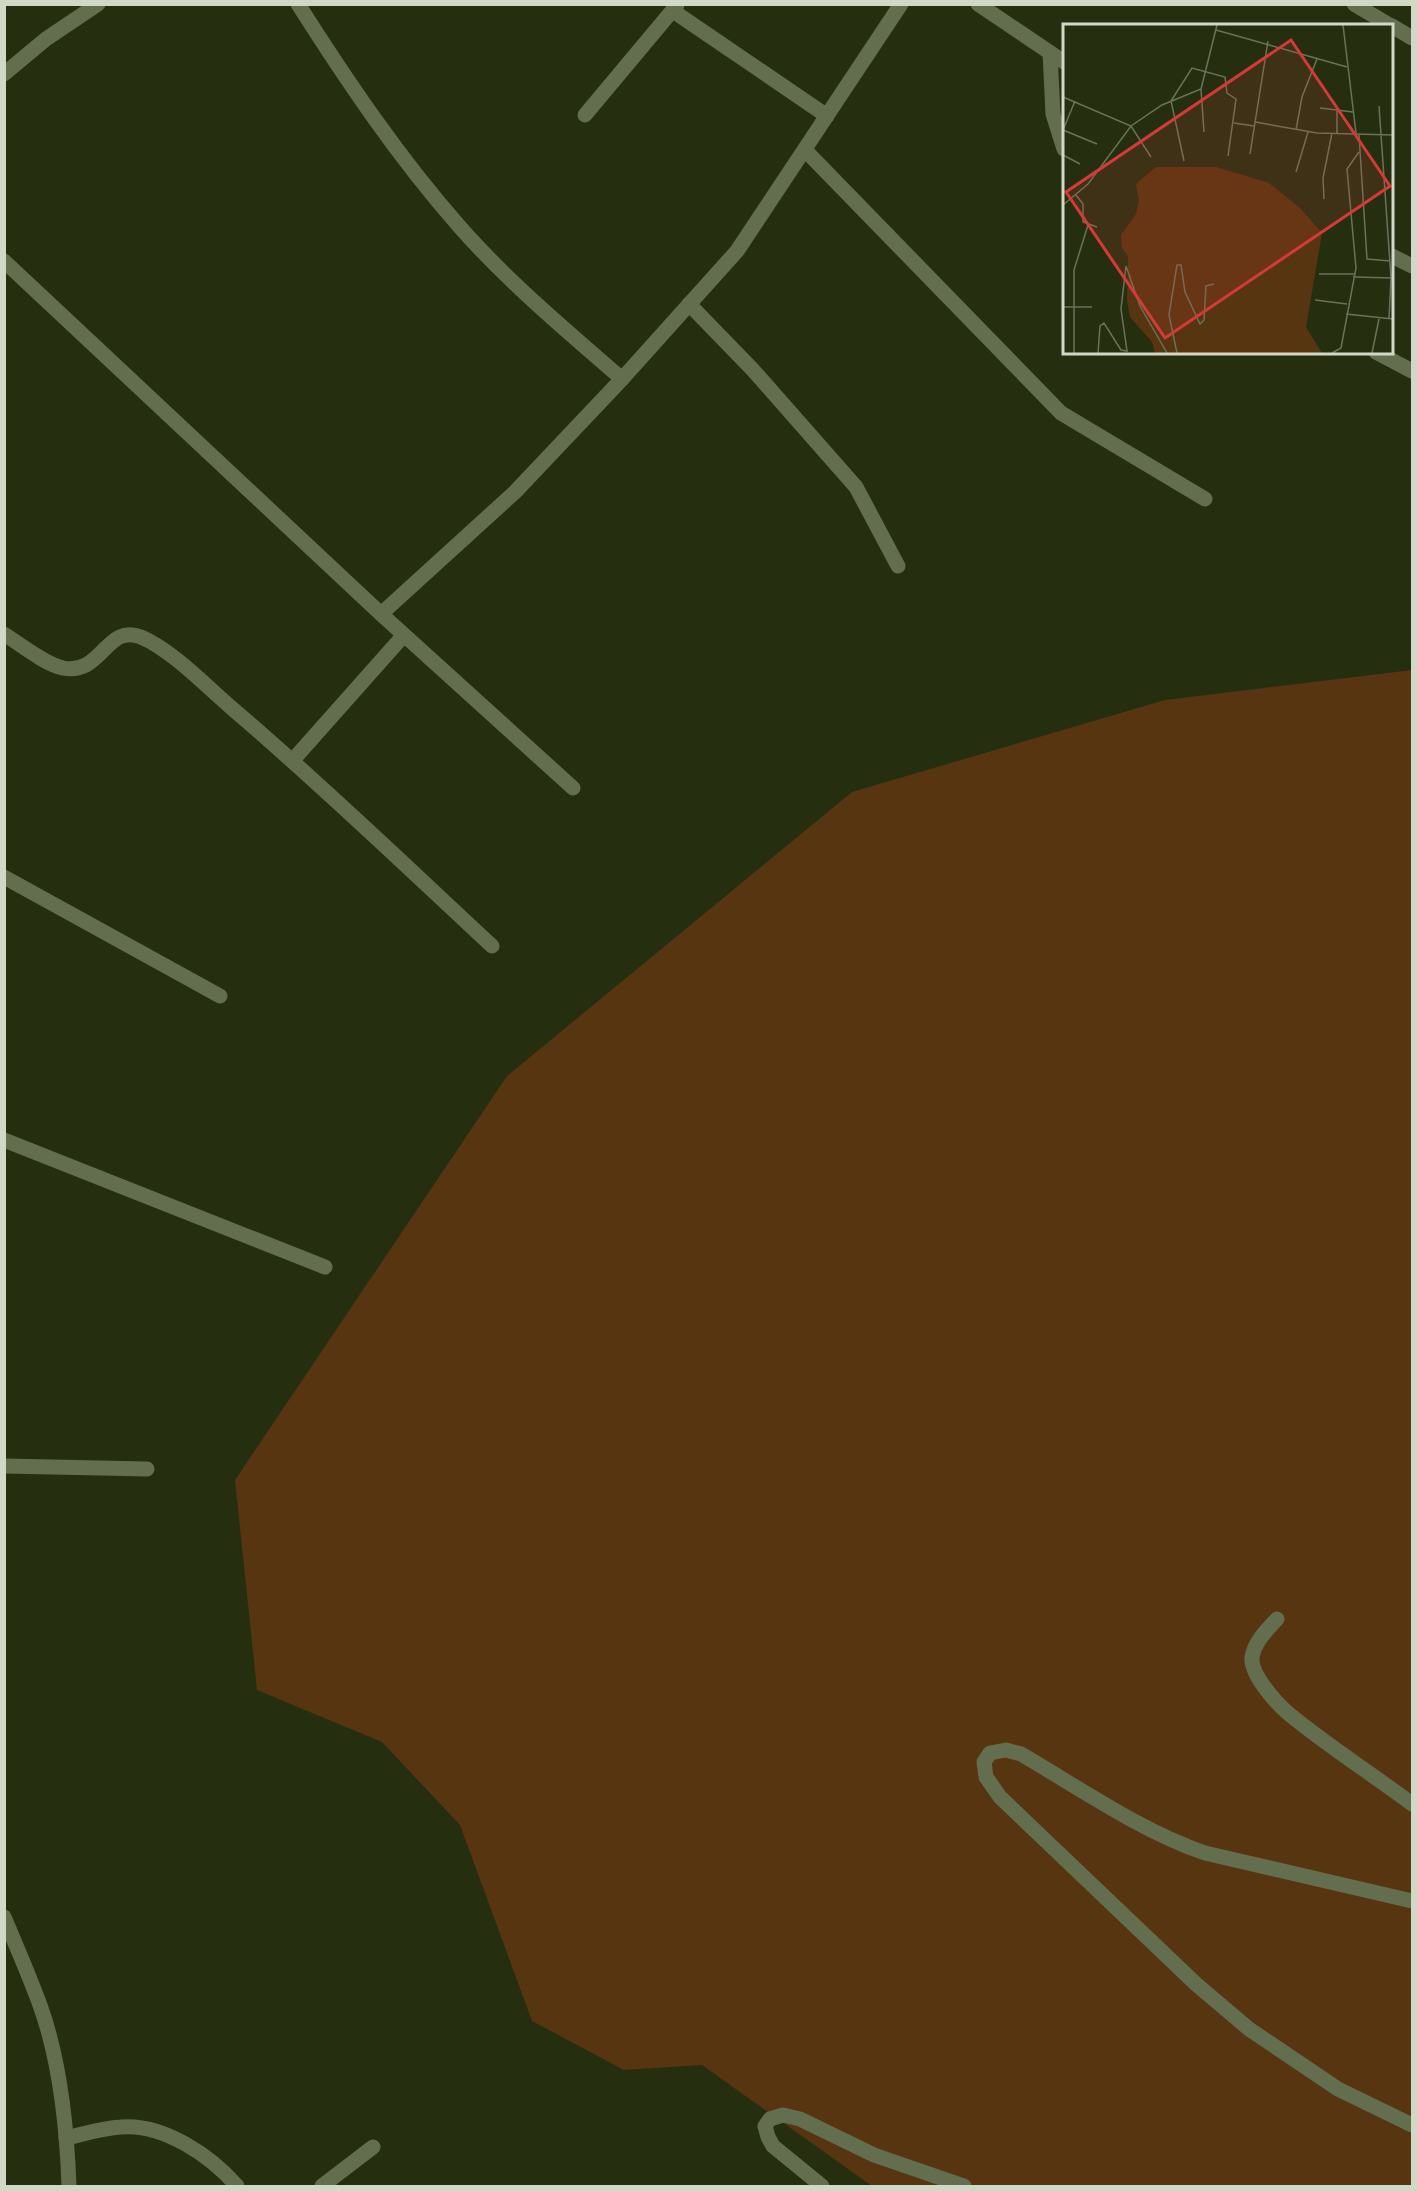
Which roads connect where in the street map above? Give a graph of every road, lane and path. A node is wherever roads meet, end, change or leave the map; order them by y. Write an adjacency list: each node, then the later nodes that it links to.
1 (98, 4): 12 (street)
2 (298, 4): 23 (street)
3 (901, 4): 14 (street)
4 (978, 4): 10 (street)
5 (1354, 4): 7 (street)
6 (675, 8): 13 (street); 14 (street)
7 (1388, 24)
8 (1393, 27): 9 (street)
9 (1413, 38)
10 (1050, 52): 11 (street); 15 (street)
11 (1063, 61)
12 (4, 74)
13 (585, 116)
14 (827, 116): 16 (street)
15 (1063, 143)
16 (805, 150): 20 (street); 24 (street)
17 (1393, 256): 19 (street)
18 (4, 261): 26 (street)
19 (1413, 266)
20 (689, 304): 23 (street); 25 (street)
21 (1380, 354): 22 (street)
22 (1413, 371)
23 (622, 379): 26 (street)
24 (1204, 499)
25 (898, 566)
26 (381, 614): 28 (street)
27 (4, 634): 29 (street)
28 (404, 635): 29 (street); 30 (street)
29 (292, 760): 32 (street)
30 (573, 788)
31 (4, 877): 33 (street)
32 (492, 946)
33 (220, 996)
34 (4, 1140): 35 (street)
35 (325, 1267)
36 (4, 1466): 37 (street)
37 (147, 1469)
38 (1277, 1619): 39 (street)
39 (1413, 1804)
40 (1413, 1901): 42 (street)
41 (4, 1917): 43 (street)
42 (1413, 2124)
43 (66, 2138): 45 (street); 46 (street)
44 (373, 2147): 47 (street)
45 (69, 2187)
46 (237, 2187)
47 (322, 2187)
48 (822, 2187): 49 (street)
49 (964, 2187)

